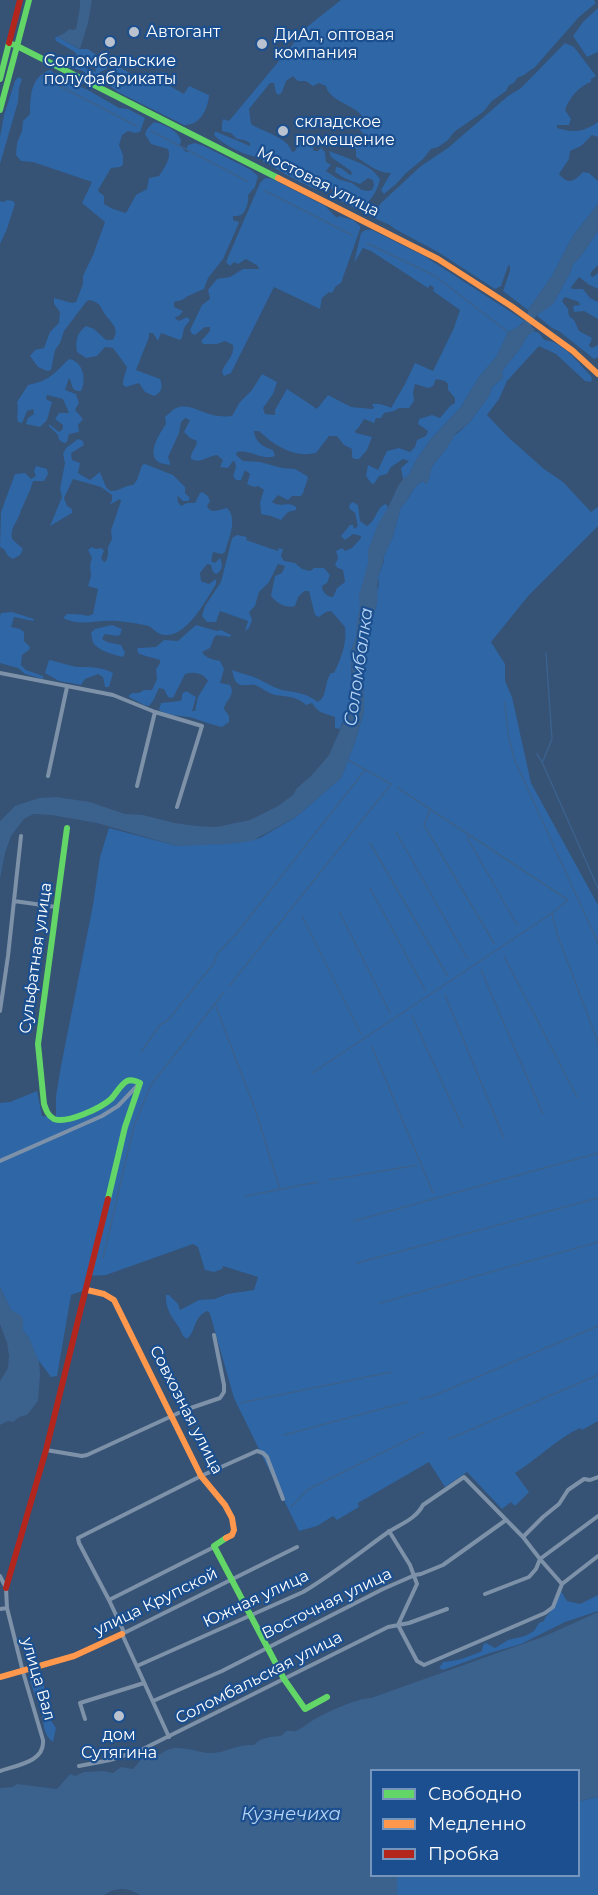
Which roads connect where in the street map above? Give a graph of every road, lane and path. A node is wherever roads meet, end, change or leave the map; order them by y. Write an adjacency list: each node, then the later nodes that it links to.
1 (20, 0): 3 (street)
2 (29, 0): 4 (street)
3 (9, 43): 4 (street, Мостовая улица); 5 (street)
4 (16, 46): 6 (street); 7 (street, Мостовая улица)
5 (0, 79)
6 (0, 110)
7 (598, 374)
8 (0, 673): 9 (street)
9 (67, 687): 10 (street); 11 (street)
10 (154, 712): 12 (street); 13 (street)
11 (48, 776)
12 (137, 786)
13 (177, 807)
14 (67, 828): 17 (street, Сульфатная улица)
15 (21, 836): 16 (street)
16 (14, 901): 17 (street); 18 (street)
17 (57, 908): 19 (street, Сульфатная улица)
18 (0, 1011)
19 (140, 1083): 20 (street); 21 (street)
20 (0, 1161)
21 (87, 1290): 23 (street, Совхозная улица); 24 (street)
22 (214, 1335): 23 (street)
23 (173, 1417): 24 (street); 25 (street, Совхозная улица)
24 (46, 1450): 40 (street)
25 (201, 1476): 27 (street); 32 (street, Совхозная улица); 42 (street)
26 (598, 1477): 31 (street)
27 (283, 1499)
28 (598, 1516): 35 (street)
29 (506, 1520): 30 (street, Южная улица); 31 (street); 36 (street, Восточная улица)
30 (389, 1531): 36 (street); 46 (street, Южная улица)
31 (523, 1537): 35 (street)
32 (214, 1546): 38 (street); 42 (street)
33 (297, 1547): 38 (street, улица Крупской)
34 (598, 1556): 39 (street)
35 (540, 1559): 39 (street); 41 (street)
36 (415, 1575): 47 (street); 49 (street, Восточная улица)
37 (0, 1576): 40 (street)
38 (231, 1580): 46 (street); 48 (street, улица Крупской)
39 (562, 1584): 47 (street)
40 (6, 1588): 43 (street, улица Вал)
41 (485, 1594)
42 (109, 1600): 48 (street)
43 (7, 1608): 45 (street); 51 (street, улица Вал)
44 (447, 1609): 47 (street, Соломбальская улица)
45 (0, 1610)
46 (250, 1617): 49 (street); 50 (street, Южная улица)
47 (398, 1624): 53 (street, Соломбальская улица)
48 (122, 1634): 50 (street); 51 (street, улица Крупской)
49 (267, 1647): 53 (street); 56 (street, Восточная улица)
50 (137, 1666): 54 (street)
51 (23, 1672): 52 (street, улица Крупской); 60 (street, улица Вал)
52 (0, 1677)
53 (284, 1679): 55 (street); 58 (street, Соломбальская улица)
54 (144, 1683): 56 (street); 57 (street)
55 (327, 1697)
56 (153, 1701): 58 (street)
57 (85, 1719)
58 (169, 1737): 59 (street, Соломбальская улица)
59 (79, 1766)
60 (0, 1771)

